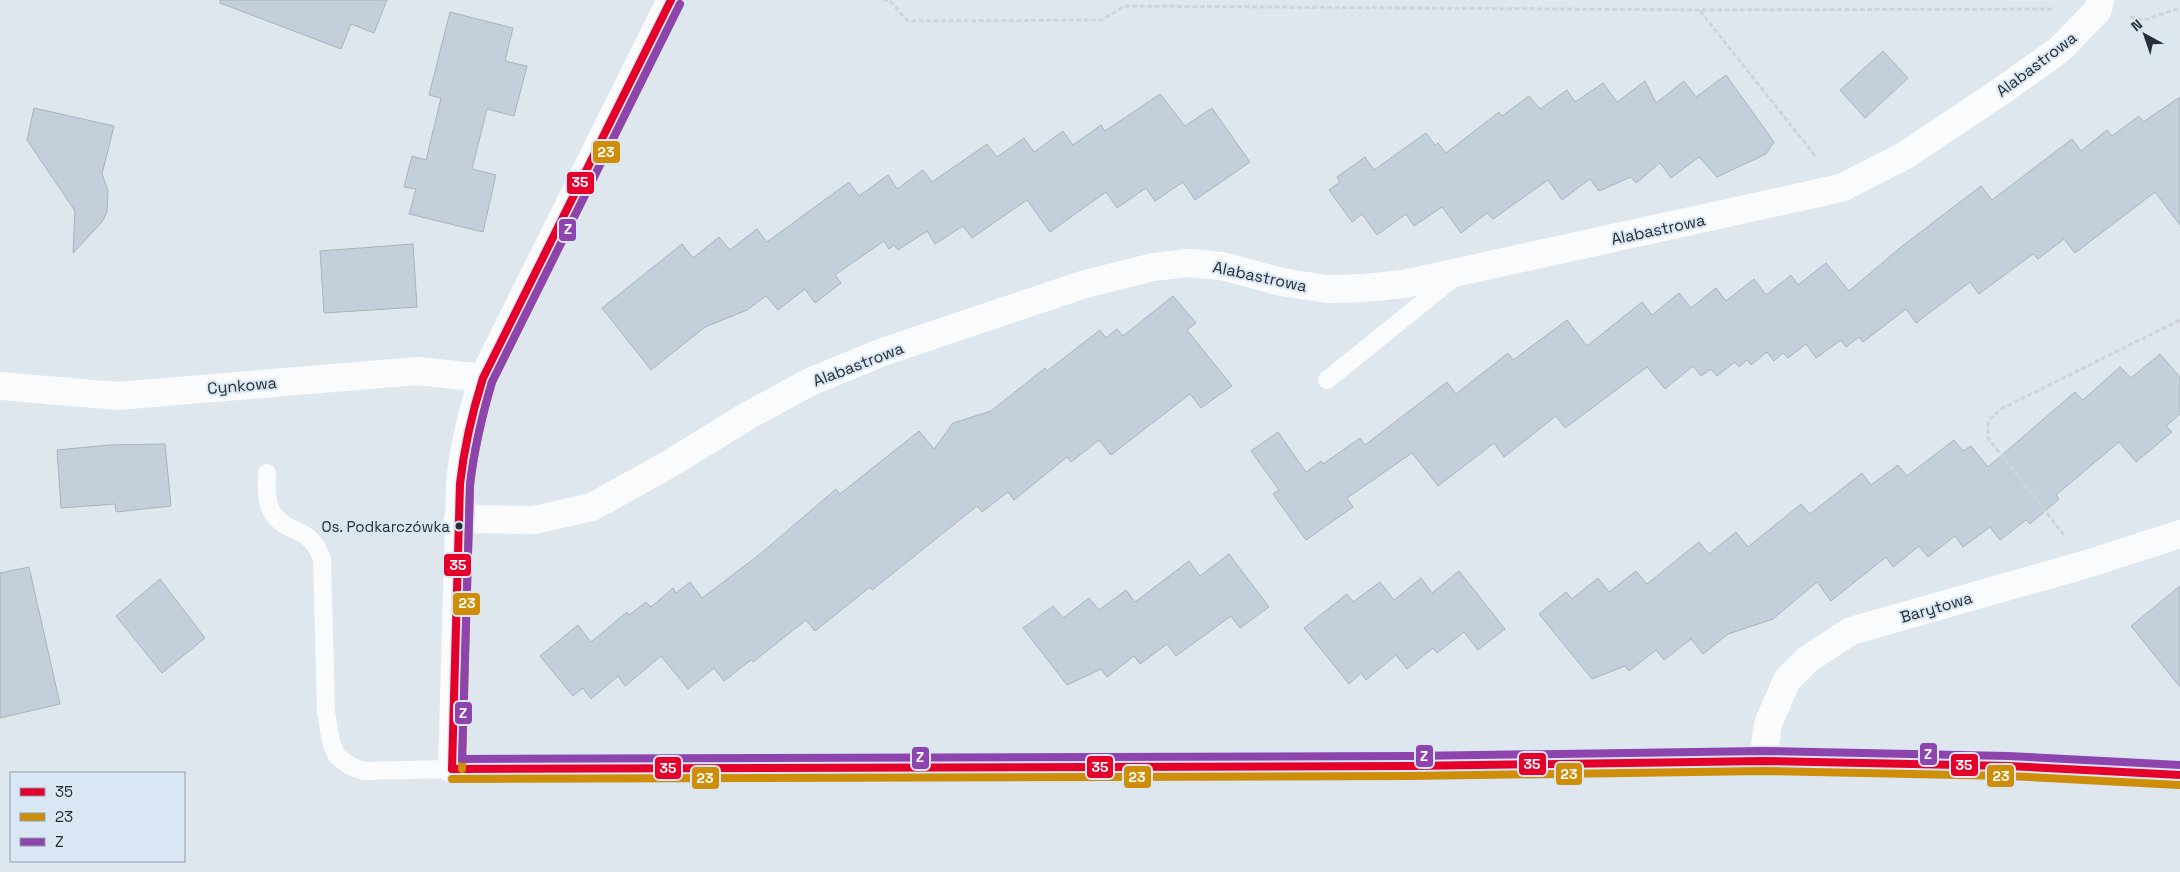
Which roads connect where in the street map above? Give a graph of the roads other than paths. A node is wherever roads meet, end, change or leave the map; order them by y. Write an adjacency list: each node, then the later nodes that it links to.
1 (671, 0): 4 (street)
2 (2099, 5): 3 (street, Alabastrowa)
3 (1463, 271): 5 (lane); 8 (street, Alabastrowa)
4 (484, 378): 6 (street, Cynkowa); 8 (street)
5 (1327, 380)
6 (0, 386)
7 (266, 473): 11 (lane)
8 (458, 520): 11 (street)
9 (2180, 534): 10 (street, Barytowa)
10 (1763, 761): 11 (street); 12 (street)
11 (452, 769)
12 (2180, 775)

